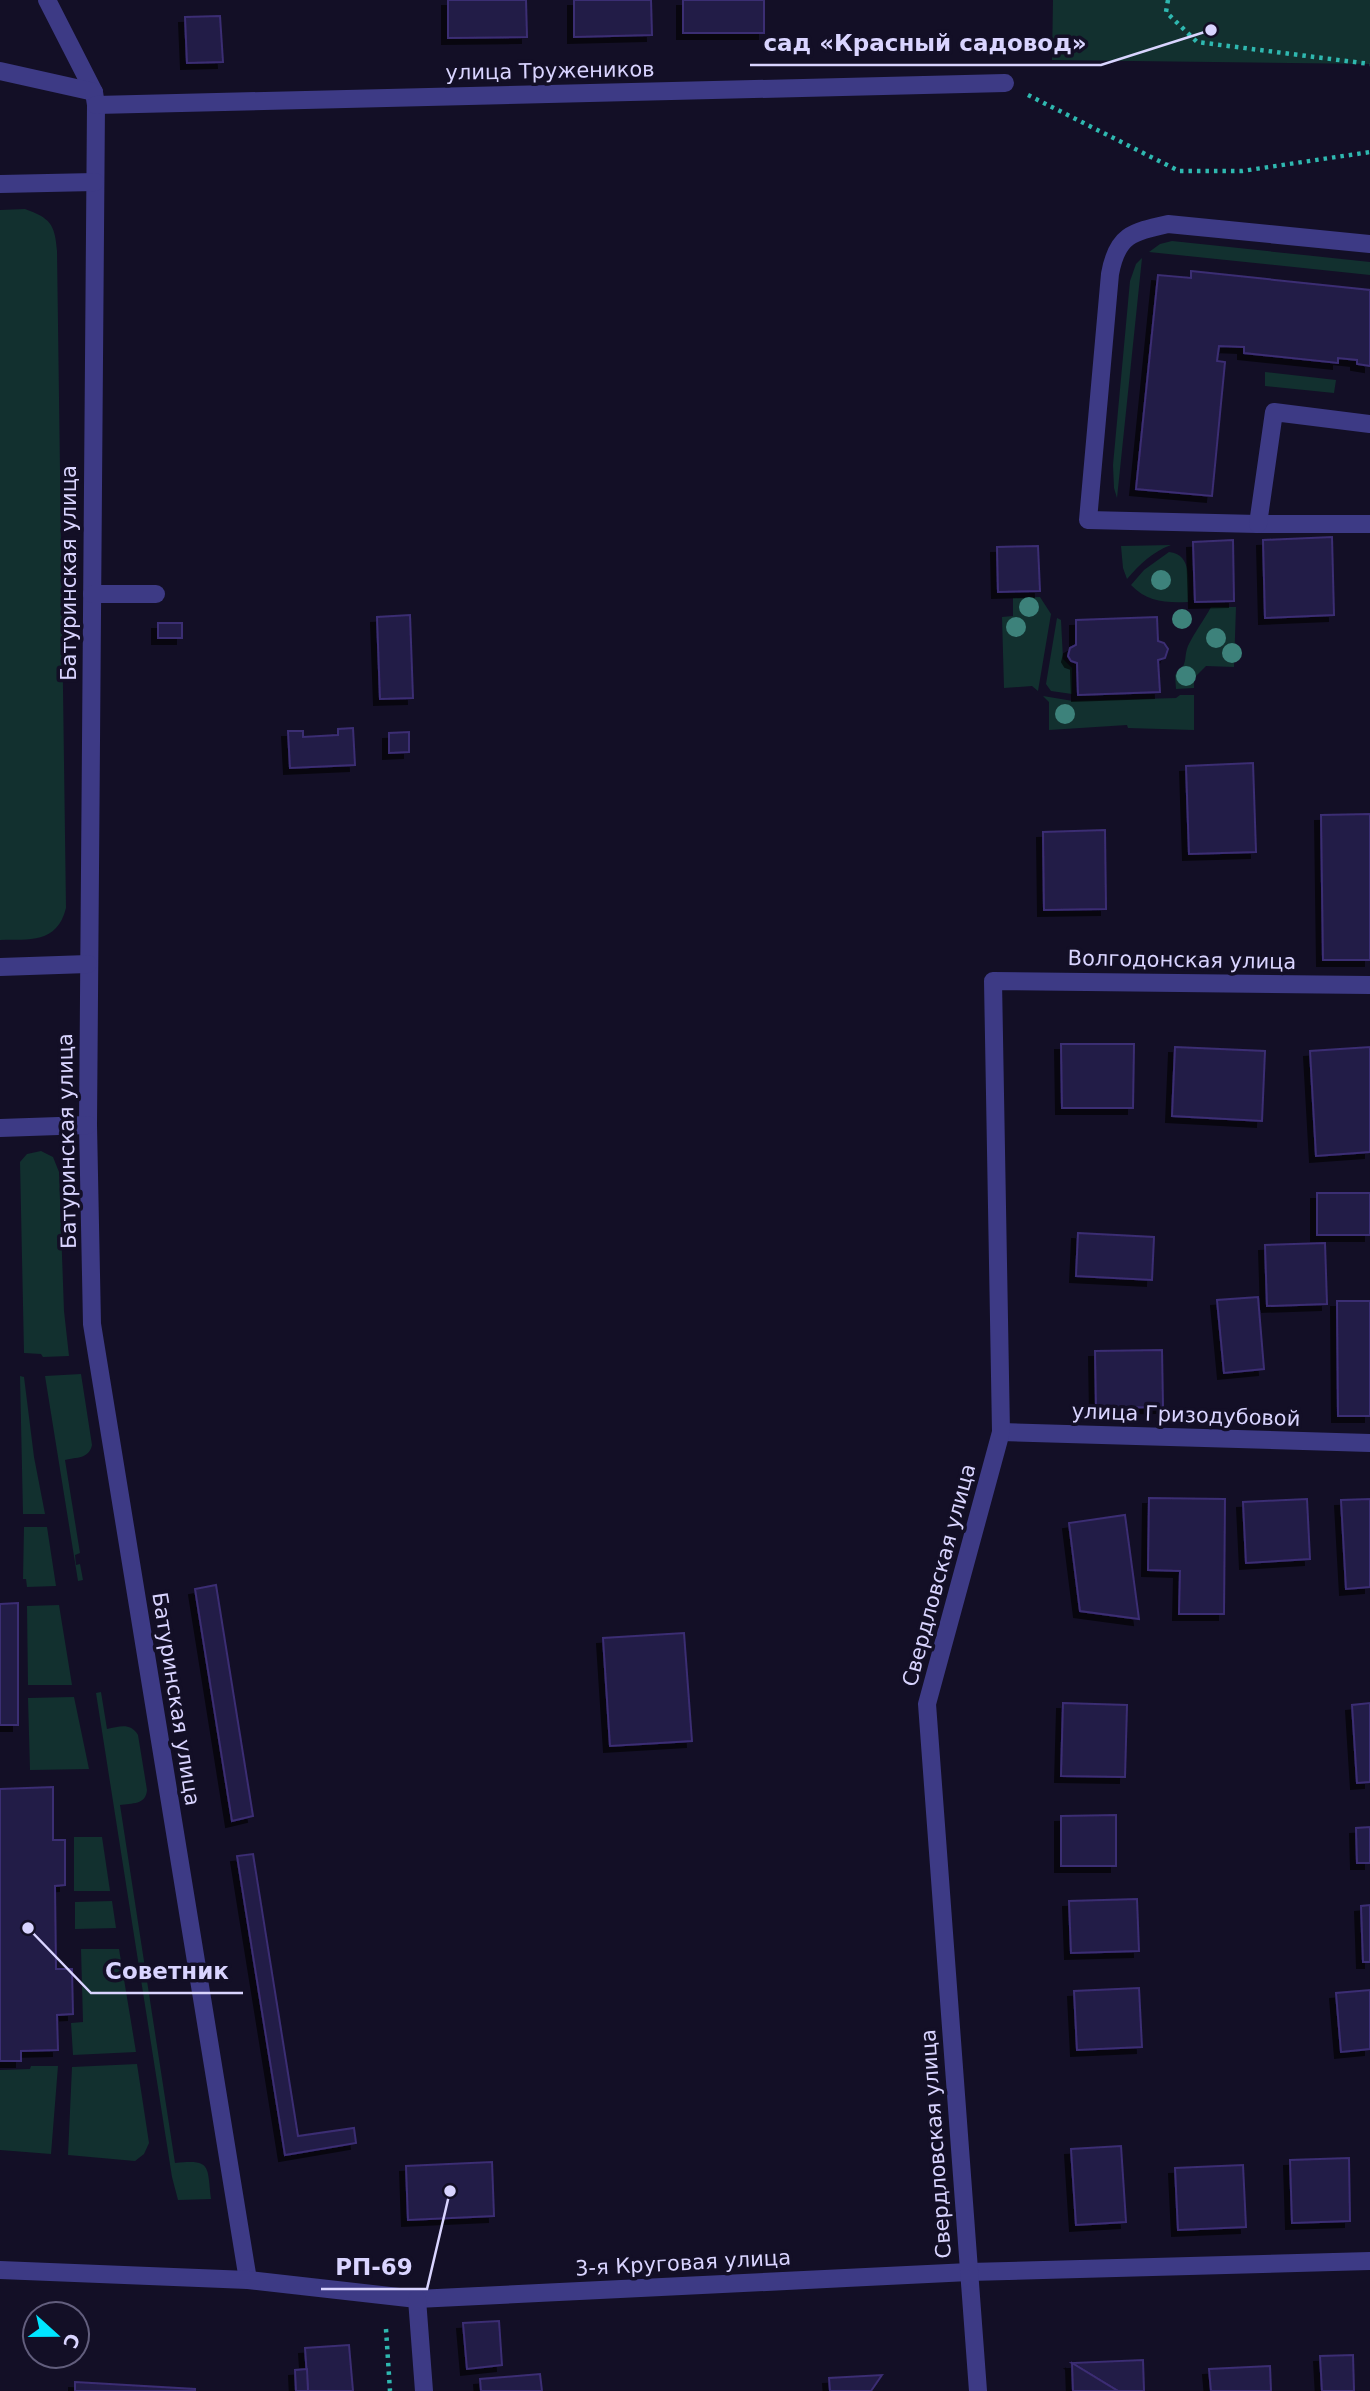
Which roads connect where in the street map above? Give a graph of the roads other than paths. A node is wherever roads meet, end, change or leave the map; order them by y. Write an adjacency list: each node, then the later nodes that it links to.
1 (47, 0): 4 (street, Батуринская улица)
2 (0, 71): 4 (street, улица Тружеников)
3 (1005, 83): 4 (street, улица Тружеников)
4 (95, 99): 5 (street, Батуринская улица)
5 (95, 182): 6 (street); 11 (street, Батуринская улица)
6 (0, 184)
7 (1370, 244): 9 (street)
8 (1370, 424): 9 (street)
9 (1258, 524): 10 (street)
10 (1370, 524)
11 (92, 594): 12 (street); 13 (street, Батуринская улица)
12 (156, 594)
13 (89, 964): 14 (street); 17 (street, Батуринская улица)
14 (0, 967)
15 (993, 981): 16 (street, Волгодонская улица); 19 (street, Свердловская улица)
16 (1370, 985)
17 (88, 1125): 18 (street); 24 (street, Батуринская улица)
18 (0, 1128)
19 (1001, 1432): 20 (street, улица Гризодубовой); 23 (street, Свердловская улица)
20 (1370, 1443)
21 (1370, 2261): 23 (street, 3-я Круговая улица)
22 (0, 2270): 24 (street, 3-я Круговая улица)
23 (969, 2272): 25 (street, 3-я Круговая улица); 27 (street, Свердловская улица)
24 (248, 2280): 25 (street, 3-я Круговая улица)
25 (417, 2299): 26 (street)
26 (424, 2391)
27 (978, 2391)

